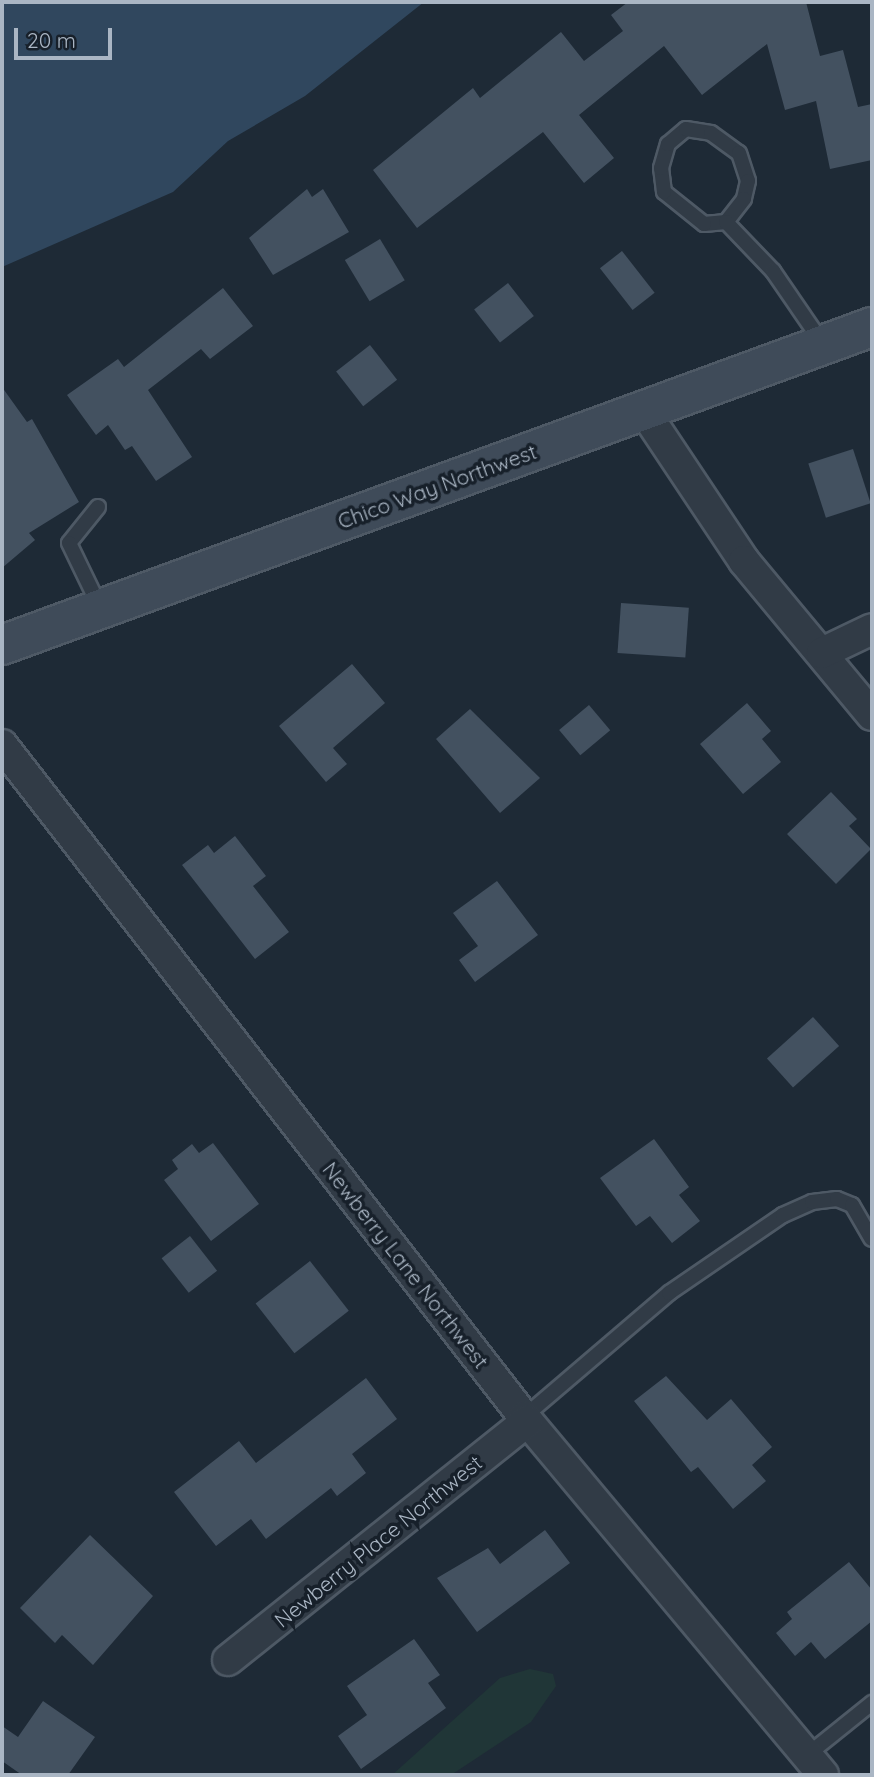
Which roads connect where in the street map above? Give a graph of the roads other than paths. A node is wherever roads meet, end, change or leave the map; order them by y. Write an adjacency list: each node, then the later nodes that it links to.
1 (726, 222): 1 (lane); 3 (lane)
2 (872, 327): 3 (main road, Chico Way Northwest)
3 (824, 345): 4 (main road, Chico Way Northwest)
4 (644, 411): 6 (main road, Chico Way Northwest); 9 (street)
5 (98, 507): 6 (lane)
6 (101, 609): 8 (main road, Chico Way Northwest)
7 (872, 629): 9 (street)
8 (2, 645)
9 (822, 653): 10 (street)
10 (872, 715)
11 (2, 744): 13 (street, Newberry Lane Northwest)
12 (872, 1239): 13 (lane)
13 (526, 1419): 14 (street, Newberry Place Northwest); 16 (street, Newberry Lane Northwest)
14 (228, 1660)
15 (872, 1703): 16 (lane)
16 (814, 1766)

